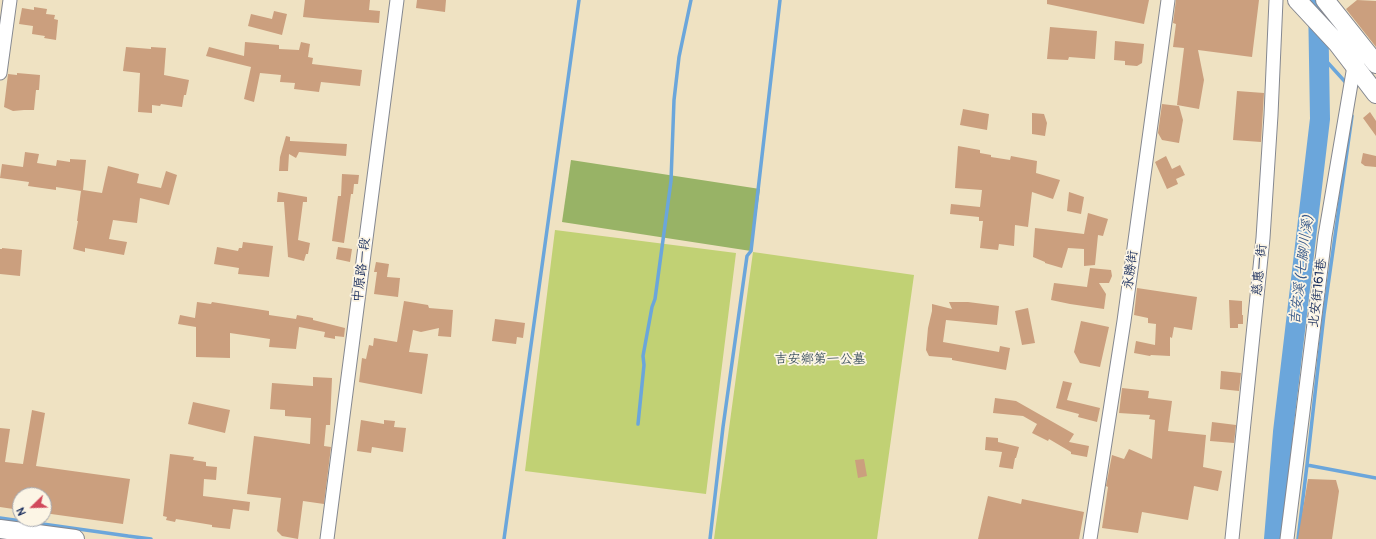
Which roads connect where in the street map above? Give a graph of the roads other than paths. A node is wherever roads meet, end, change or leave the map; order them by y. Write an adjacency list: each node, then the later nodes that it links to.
1 (10, 0): 9 (street)
2 (397, 0): 13 (street, 中原路一段)
3 (1168, 0): 14 (street, 永勝街)
4 (1276, 0): 15 (street, 慈惠一街)
5 (1297, 0): 8 (street)
6 (1328, 3): 7 (street)
7 (1372, 58): 8 (street)
8 (1354, 66): 10 (street); 16 (street, 北安街161巷)
9 (0, 73)
10 (1376, 94)
11 (0, 529): 12 (street)
12 (75, 539)
13 (327, 539)
14 (1090, 539)
15 (1232, 539)
16 (1287, 539)

